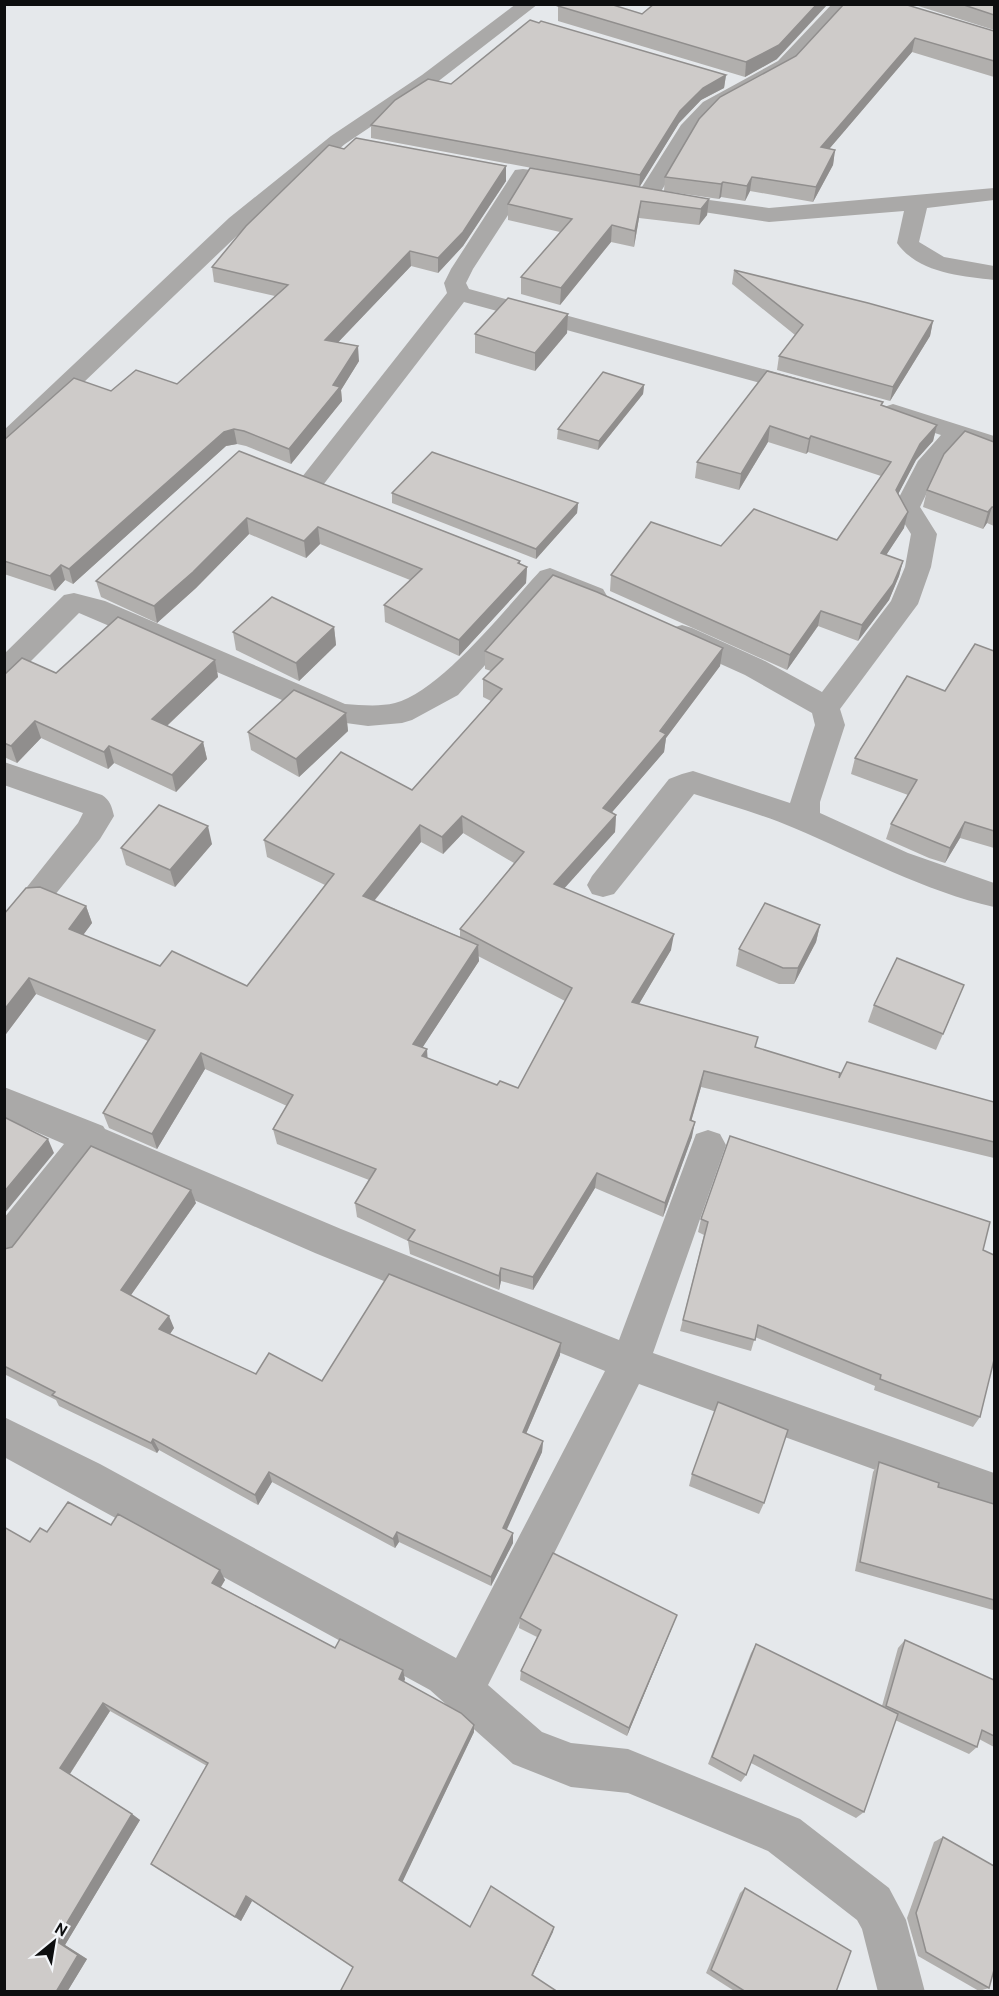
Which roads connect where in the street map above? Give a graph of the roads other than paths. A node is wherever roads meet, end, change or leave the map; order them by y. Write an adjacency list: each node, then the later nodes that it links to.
1 (843, 4): 4 (street)
2 (526, 14): 5 (street)
3 (723, 78): 4 (street)
4 (745, 85): 12 (street)
5 (338, 140): 6 (street); 19 (street)
6 (361, 144)
7 (500, 171): 8 (street)
8 (523, 175): 9 (street); 15 (street)
9 (545, 180)
10 (624, 194): 12 (street)
11 (994, 194): 13 (street)
12 (646, 198): 13 (street)
13 (917, 203): 14 (street)
14 (994, 273)
15 (459, 293): 16 (street); 21 (street)
16 (829, 394)
17 (874, 407): 18 (street)
18 (958, 432): 20 (street); 25 (street)
19 (4, 444)
20 (994, 444)
21 (311, 483)
22 (615, 605): 24 (street)
23 (658, 624): 25 (street)
24 (4, 671)
25 (825, 708): 27 (street)
26 (4, 773): 29 (street)
27 (804, 819): 28 (street); 30 (street)
28 (603, 885)
29 (39, 892)
30 (994, 895)
31 (4, 1102): 32 (street)
32 (91, 1137): 34 (street); 35 (street)
33 (708, 1144): 35 (street)
34 (4, 1246)
35 (630, 1363): 37 (street); 38 (street)
36 (4, 1436): 38 (street)
37 (994, 1493)
38 (463, 1689): 39 (street)
39 (902, 1992)

